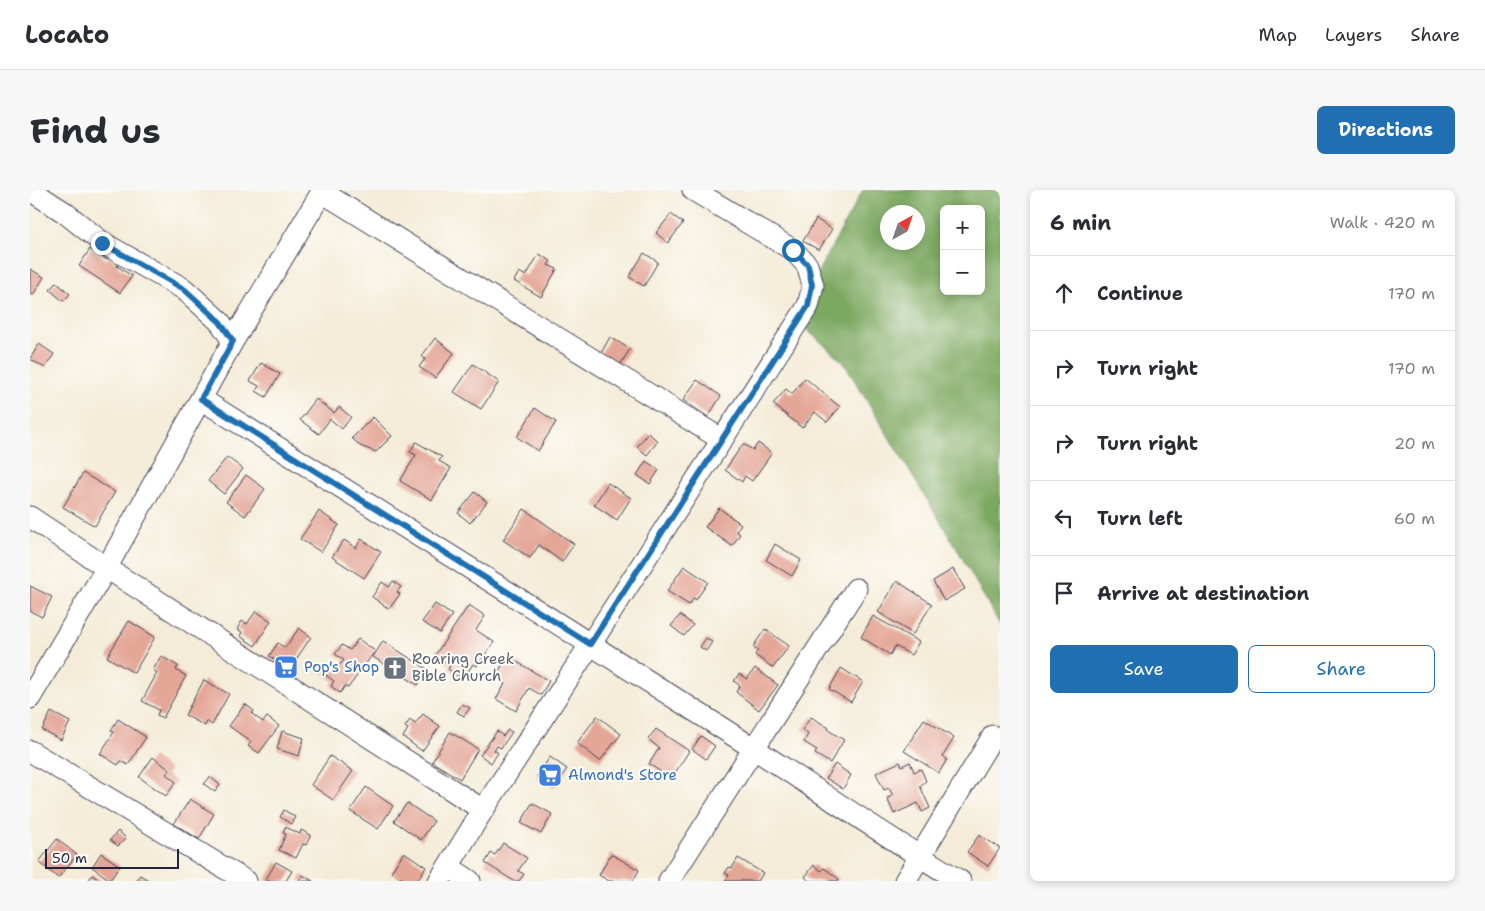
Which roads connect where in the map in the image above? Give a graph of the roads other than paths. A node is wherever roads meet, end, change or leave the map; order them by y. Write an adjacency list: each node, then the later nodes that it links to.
1 (30, 190): 4 (street)
2 (693, 190): 6 (street)
3 (323, 191): 4 (street); 6 (street)
4 (233, 341): 5 (street)
5 (201, 399): 8 (street); 10 (street)
6 (721, 439): 10 (street)
7 (30, 517): 8 (street)
8 (107, 567): 11 (street); 15 (street)
9 (856, 589): 13 (street)
10 (590, 644): 13 (street); 15 (street)
11 (30, 698)
12 (993, 736): 16 (street)
13 (753, 748): 16 (street); 20 (street)
14 (30, 751): 18 (street)
15 (483, 810): 17 (street)
16 (920, 857): 21 (street); 22 (street)
17 (444, 874): 19 (street)
18 (246, 881)
19 (470, 881)
20 (669, 881)
21 (905, 881)
22 (960, 881)

